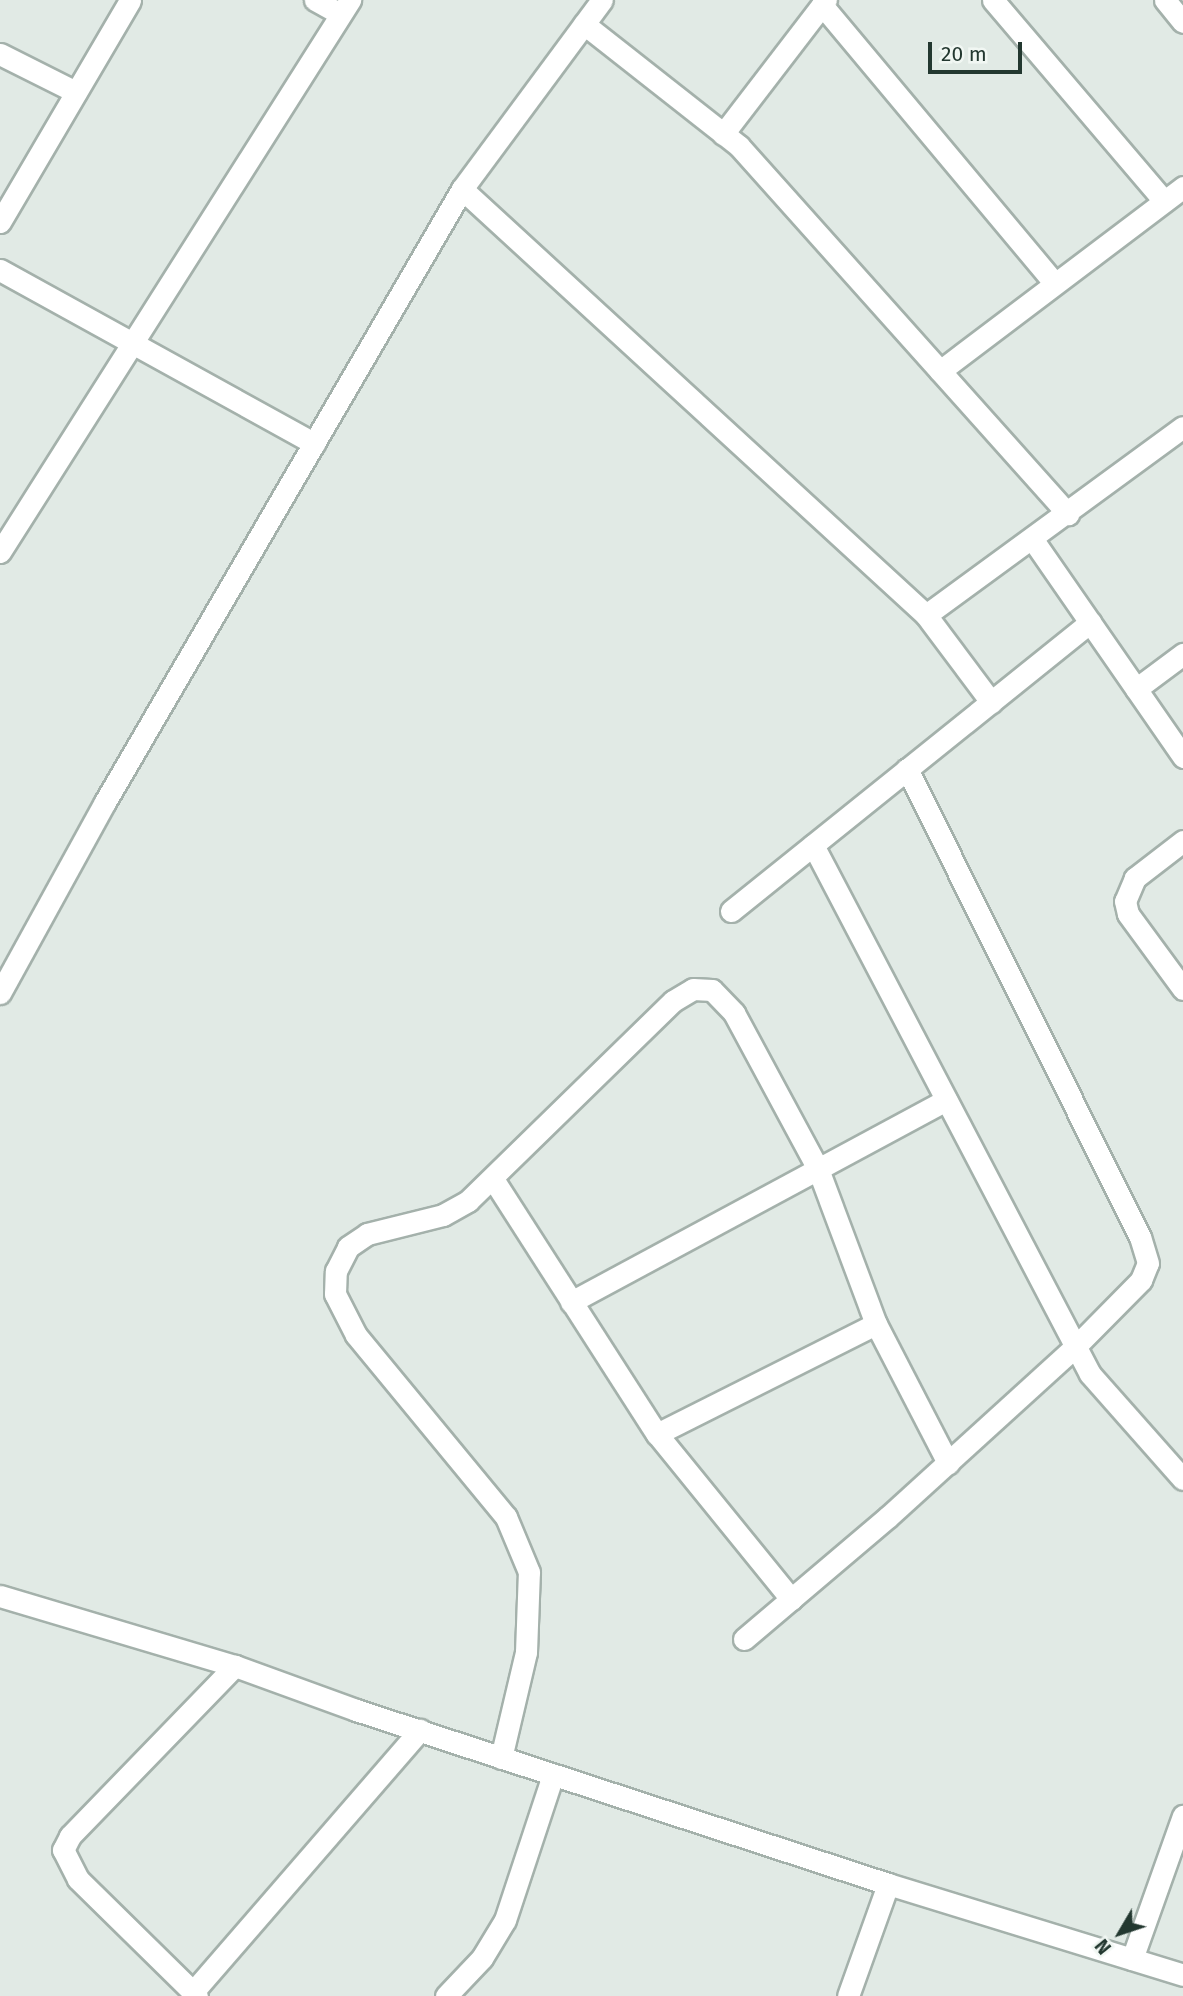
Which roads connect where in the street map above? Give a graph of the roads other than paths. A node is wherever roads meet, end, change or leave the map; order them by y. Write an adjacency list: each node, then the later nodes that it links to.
1 (130, 0): 11 (street)
2 (315, 0): 7 (street)
3 (602, 0): 9 (street)
4 (993, 0): 15 (street)
5 (1165, 0): 8 (street)
6 (824, 2): 12 (street); 18 (street)
7 (345, 7): 19 (street)
8 (1183, 22)
9 (584, 24): 12 (street); 14 (street)
10 (0, 54): 11 (street)
11 (76, 92): 16 (street)
12 (723, 134): 20 (street)
13 (1183, 187): 15 (street)
14 (463, 189): 22 (street); 26 (street)
15 (1164, 201): 18 (street)
16 (0, 222)
17 (0, 270): 19 (street)
18 (1055, 284): 20 (street)
19 (132, 343): 22 (street); 25 (street)
20 (940, 371): 23 (street)
21 (1183, 427): 23 (street)
22 (314, 443): 37 (street)
23 (1068, 513): 24 (street)
24 (1033, 540): 26 (street); 27 (street)
25 (0, 552)
26 (926, 615): 30 (street)
27 (1090, 622): 29 (street); 30 (street)
28 (1183, 654): 29 (street)
29 (1136, 689): 31 (street)
30 (991, 702): 32 (street)
31 (1183, 757)
32 (907, 769): 34 (street); 43 (street)
33 (1183, 841): 36 (street)
34 (813, 845): 35 (street); 38 (street)
35 (731, 911)
36 (1183, 989)
37 (0, 993)
38 (946, 1100): 39 (street); 43 (street)
39 (818, 1169): 40 (street); 41 (street); 42 (street)
40 (493, 1179): 41 (street); 52 (street)
41 (570, 1302): 44 (street)
42 (876, 1324): 44 (street); 45 (street)
43 (1076, 1346): 45 (street); 46 (street)
44 (657, 1434): 48 (street)
45 (948, 1463): 48 (street)
46 (1183, 1479)
47 (0, 1596): 50 (street)
48 (791, 1599): 49 (street)
49 (744, 1639)
50 (235, 1666): 51 (street); 58 (street)
51 (420, 1730): 52 (street); 58 (street)
52 (501, 1758): 53 (street)
53 (553, 1775): 55 (street); 59 (street)
54 (1183, 1816): 56 (street)
55 (888, 1884): 56 (street); 60 (street)
56 (1132, 1959): 57 (street)
57 (1183, 1975)
58 (195, 1994)
59 (446, 1996)
60 (848, 1996)

